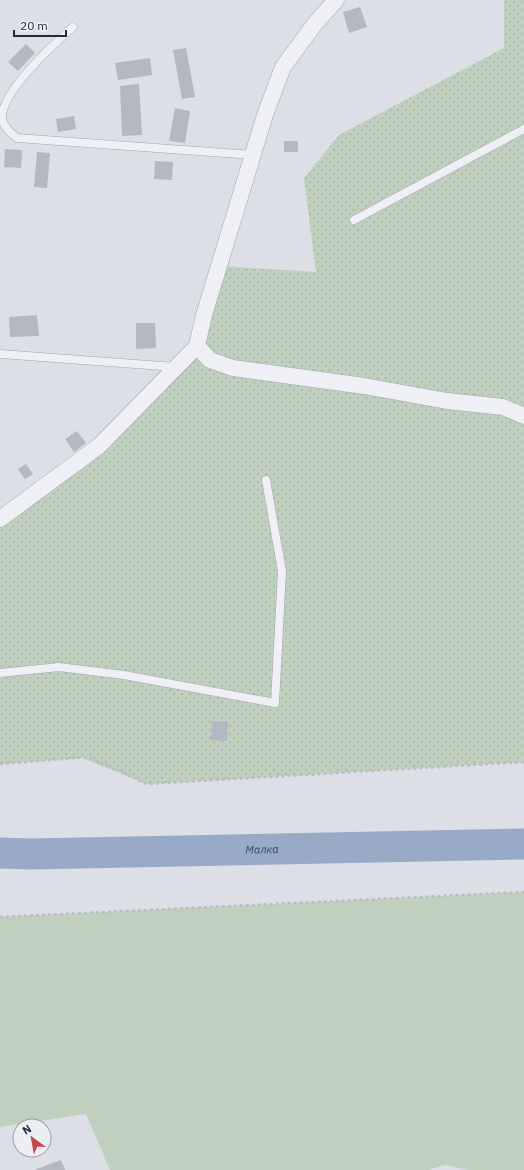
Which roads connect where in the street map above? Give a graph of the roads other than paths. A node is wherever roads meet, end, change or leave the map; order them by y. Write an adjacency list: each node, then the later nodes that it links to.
1 (336, 0): 4 (street)
2 (72, 27): 4 (lane)
3 (524, 129): 5 (lane)
4 (253, 155): 6 (street)
5 (354, 220)
6 (197, 346): 8 (street); 9 (street)
7 (0, 354): 8 (lane)
8 (177, 367): 11 (street)
9 (524, 416)
10 (266, 480): 12 (lane)
11 (0, 519)
12 (0, 673)

